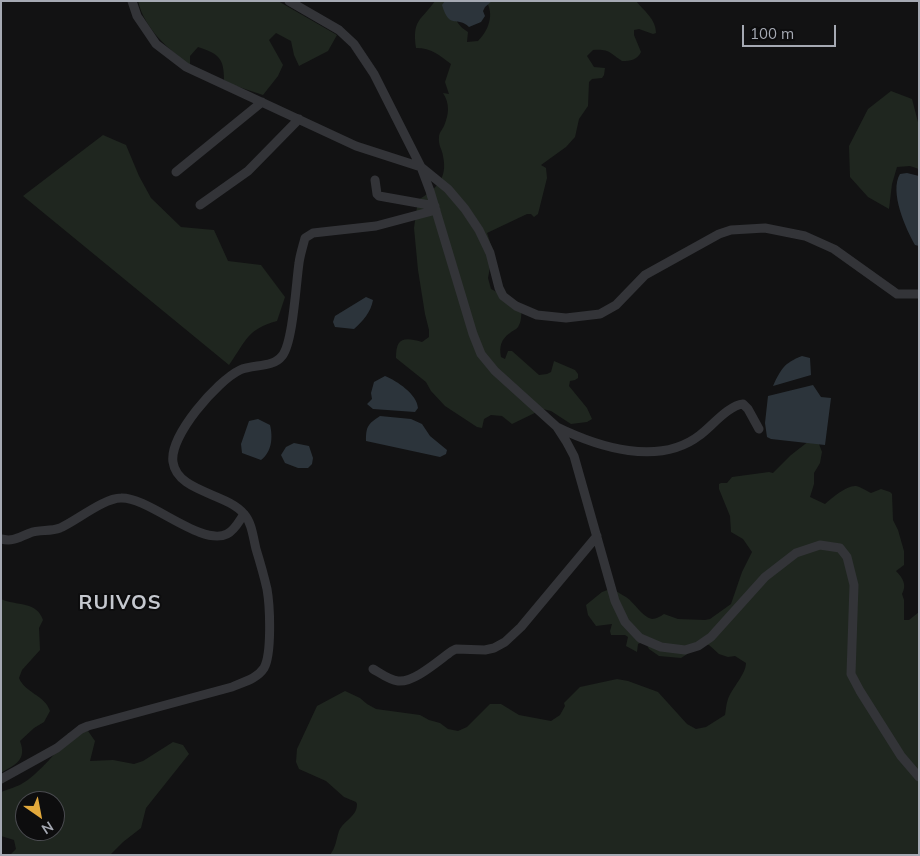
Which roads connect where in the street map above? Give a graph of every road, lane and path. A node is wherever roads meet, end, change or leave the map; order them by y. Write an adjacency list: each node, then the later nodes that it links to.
1 (132, 1): 3 (street)
2 (289, 1): 5 (street)
3 (262, 102): 4 (street); 6 (street)
4 (299, 120): 5 (street); 8 (street)
5 (421, 167): 9 (street); 10 (street)
6 (176, 172)
7 (375, 180): 9 (street)
8 (200, 205)
9 (435, 208): 11 (street); 13 (street)
10 (919, 294)
11 (557, 427): 12 (street); 14 (street)
12 (759, 429)
13 (244, 514): 15 (street); 18 (street)
14 (597, 536): 16 (street); 17 (street)
15 (1, 539)
16 (373, 669)
17 (919, 777)
18 (1, 779)

